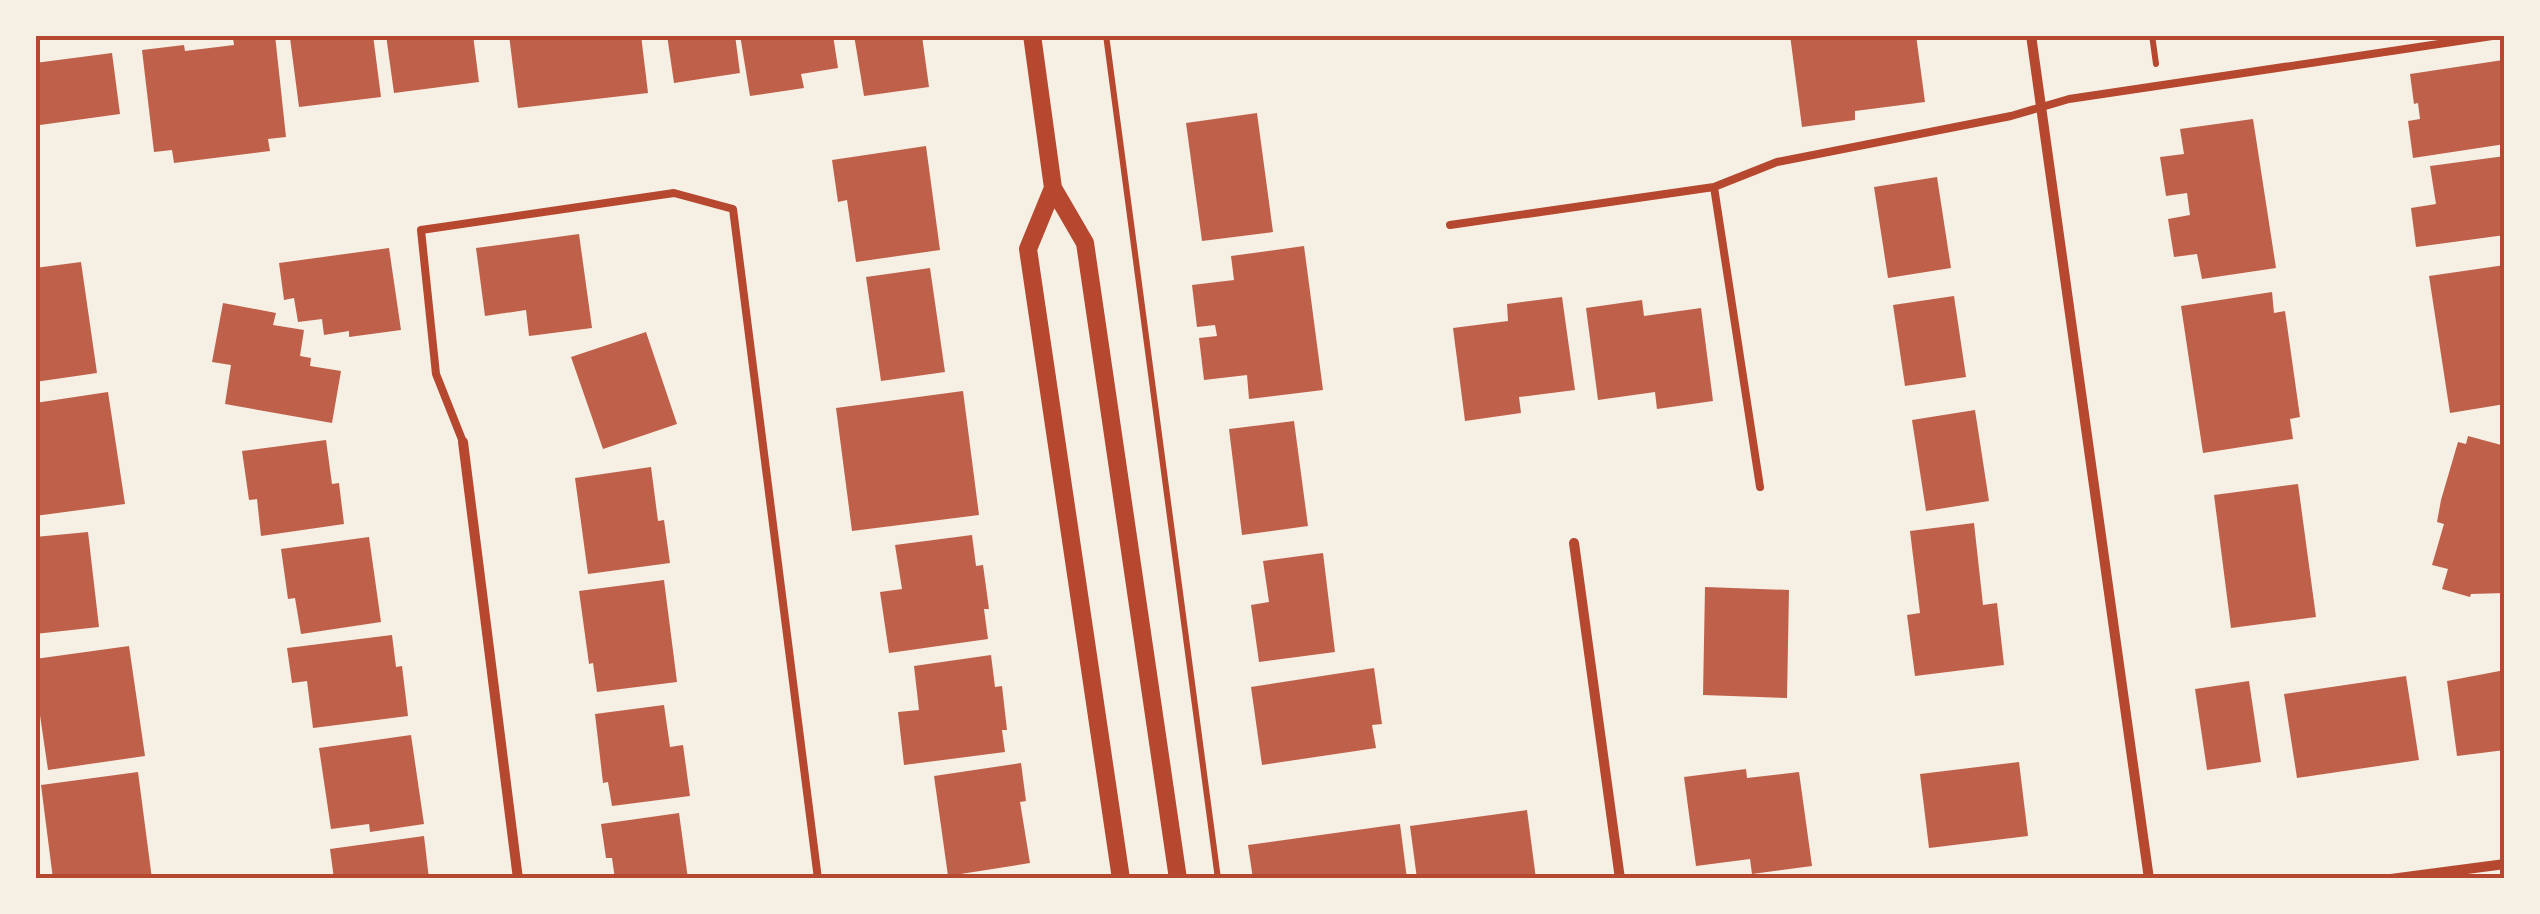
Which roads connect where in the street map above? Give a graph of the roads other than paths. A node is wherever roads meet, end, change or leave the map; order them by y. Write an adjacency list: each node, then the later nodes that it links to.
1 (1032, 35): 6 (street)
2 (2031, 35): 4 (street)
3 (2499, 35): 4 (lane)
4 (2040, 106): 5 (lane); 17 (street)
5 (1714, 187): 7 (lane); 9 (lane)
6 (1053, 188): 14 (street); 15 (street)
7 (1450, 225)
8 (463, 442): 12 (street); 13 (lane)
9 (1760, 487)
10 (1574, 543): 16 (street)
11 (2505, 864): 18 (street)
12 (518, 879)
13 (818, 879)
14 (1121, 879)
15 (1178, 879)
16 (1620, 879)
17 (2149, 879)
18 (2391, 879)

